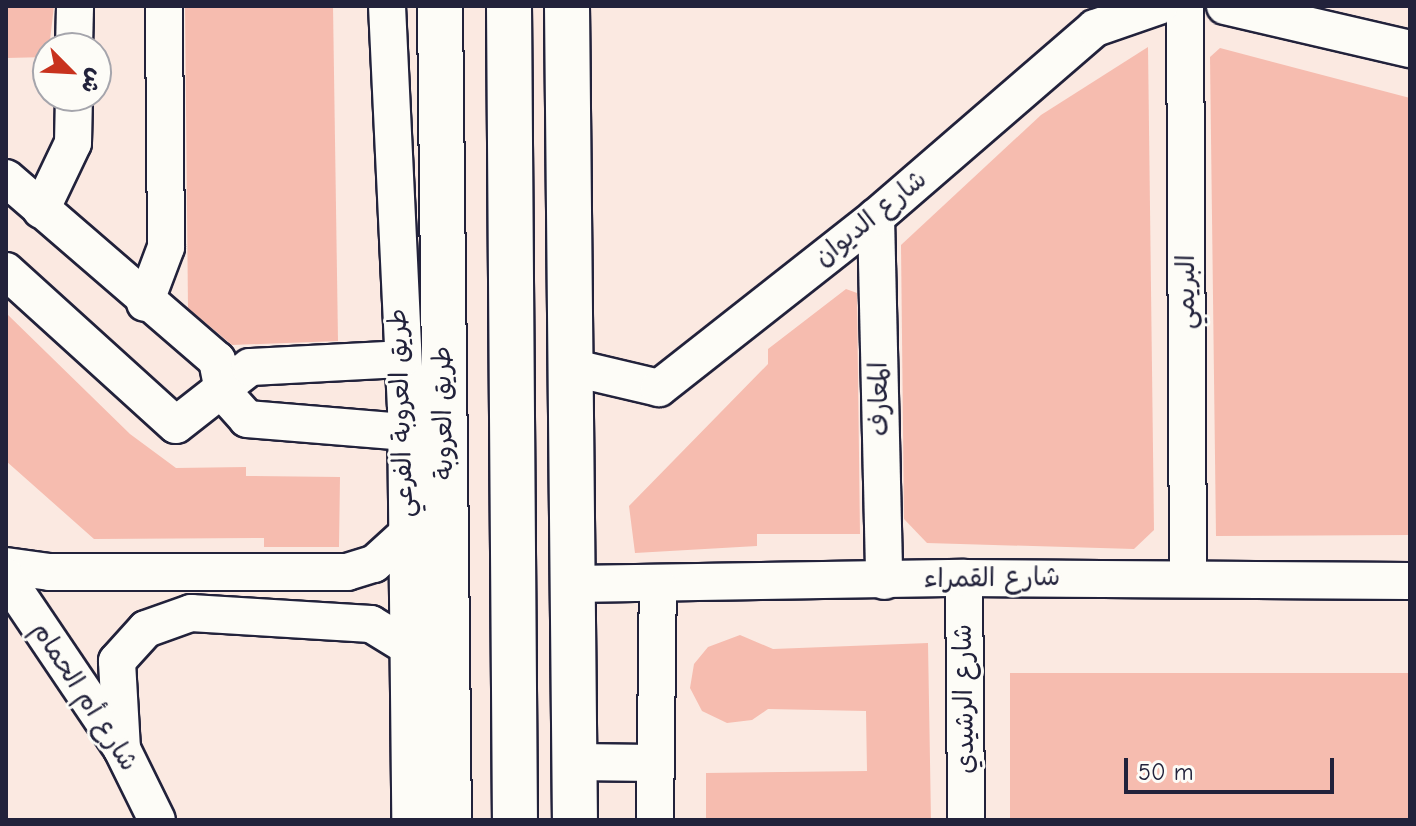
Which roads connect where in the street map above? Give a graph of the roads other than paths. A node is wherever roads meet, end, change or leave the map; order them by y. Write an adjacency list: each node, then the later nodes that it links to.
1 (75, 6): 10 (street)
2 (164, 6): 17 (street)
3 (387, 6): 18 (street, طريق العروبة الفرعي)
4 (440, 6): 37 (main road, طريق العروبة)
5 (509, 6): 38 (main road)
6 (567, 6): 19 (main road)
7 (1159, 6): 15 (street, شارع الديوان)
8 (1185, 6): 25 (street, البريمي)
9 (1225, 6): 11 (street)
10 (74, 32)
11 (1410, 49)
12 (74, 112): 14 (street)
13 (6, 178): 14 (street)
14 (41, 210): 17 (street)
15 (876, 217): 19 (street, شارع الديوان); 27 (street, المعارف)
16 (6, 271): 20 (street)
17 (145, 303): 20 (street)
18 (402, 359): 20 (street); 21 (street, طريق العروبة الفرعي)
19 (570, 367): 29 (main road)
20 (223, 392): 21 (street)
21 (406, 432): 22 (street, طريق العروبة الفرعي)
22 (406, 535): 23 (street); 31 (street, طريق العروبة الفرعي)
23 (6, 566)
24 (6, 577): 32 (street, شارع أم الحمام)
25 (1188, 577): 26 (street, شارع القمراء); 28 (street, شارع القمراء)
26 (964, 578): 27 (street, شارع القمراء); 41 (street, شارع الرشيدي)
27 (884, 581): 30 (street, شارع القمراء)
28 (1410, 581)
29 (573, 584): 30 (street, شارع القمراء); 33 (main road)
30 (658, 585): 34 (street)
31 (407, 646): 32 (street); 36 (street, طريق العروبة الفرعي)
32 (122, 749): 35 (street, شارع أم الحمام)
33 (575, 762): 34 (street); 39 (main road)
34 (654, 763): 40 (street)
35 (157, 820)
36 (410, 820)
37 (449, 820)
38 (515, 820)
39 (575, 820)
40 (655, 820)
41 (966, 820)

